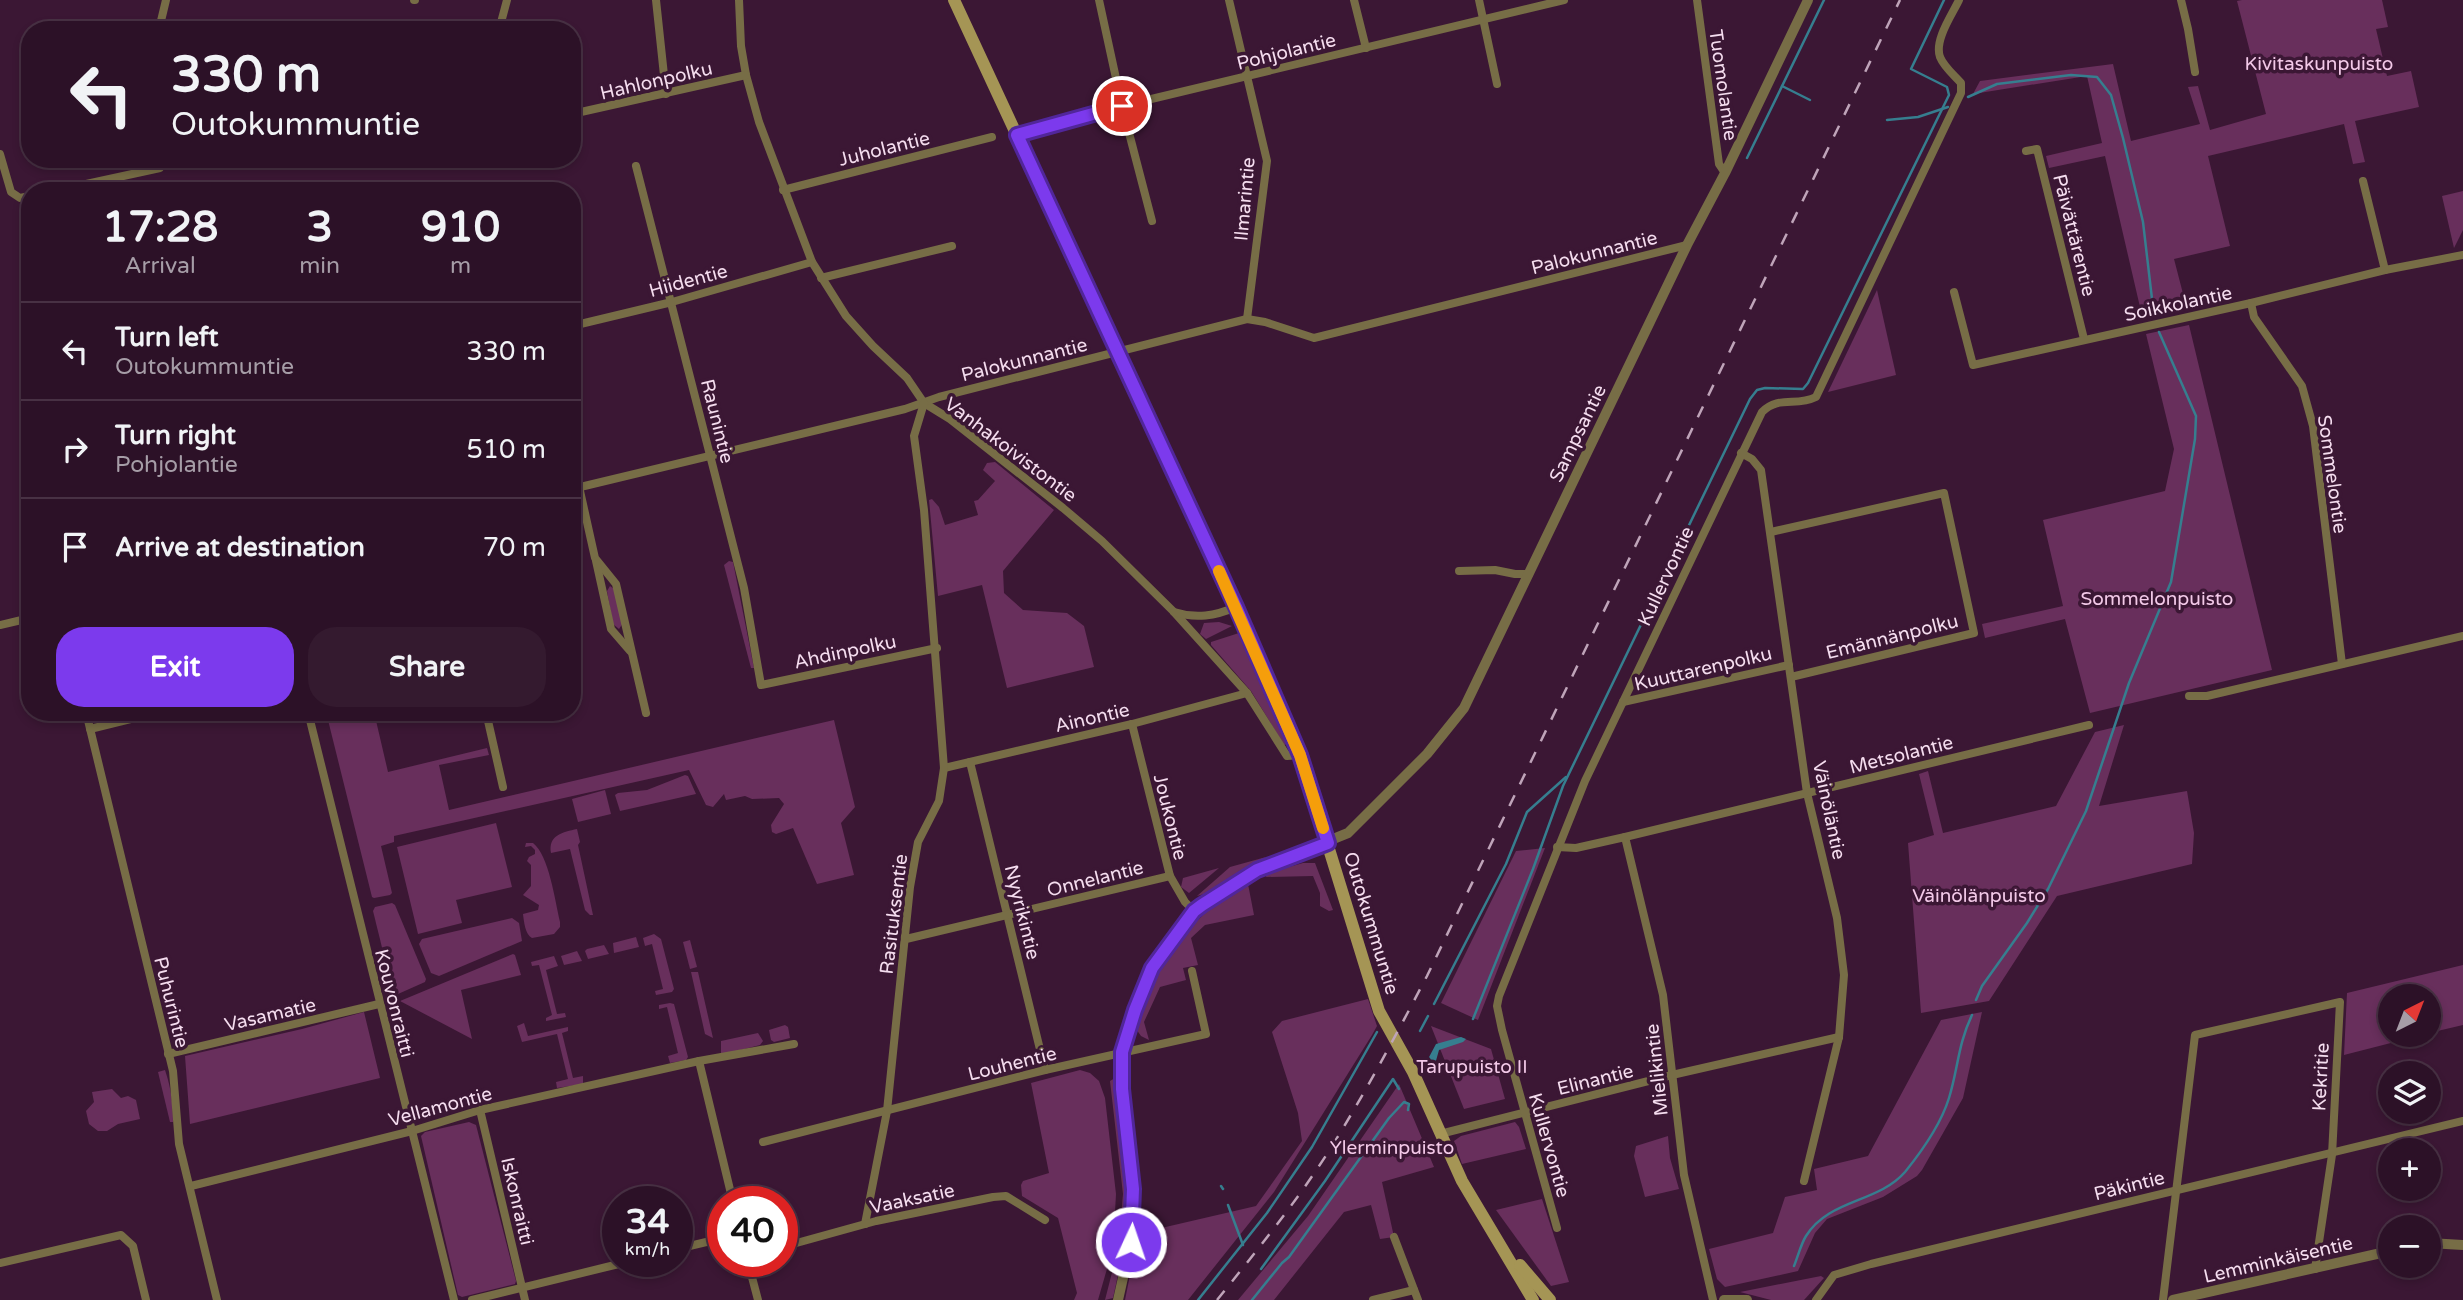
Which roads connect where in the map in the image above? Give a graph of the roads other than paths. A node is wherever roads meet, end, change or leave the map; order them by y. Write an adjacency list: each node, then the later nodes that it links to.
1 (166, 0): 16 (street)
2 (507, 0): 17 (street)
3 (656, 0): 23 (street)
4 (739, 0): 20 (street, Vanhakoivistontie)
5 (954, 0): 26 (main road, Outokummuntie)
6 (1099, 0): 24 (street)
7 (1229, 0): 21 (street, Ilmarintie)
8 (1354, 0): 18 (street)
9 (1479, 0): 15 (street)
10 (1563, 0): 15 (street, Pohjolantie)
11 (1697, 0): 32 (street, Tuomolantie)
12 (1808, 0): 32 (street, Sampsantie)
13 (1959, 0): 52 (street, Kullervontie)
14 (2181, 0): 19 (street)
15 (1483, 20): 18 (street, Pohjolantie); 22 (street)
16 (161, 21)
17 (501, 21)
18 (1366, 48): 21 (street, Pohjolantie)
19 (2195, 72)
20 (746, 75): 23 (street, Hahlonpolku); 35 (street, Vanhakoivistontie)
21 (1248, 77): 24 (street, Pohjolantie); 47 (street, Ilmarintie)
22 (1497, 84)
23 (666, 94): 25 (street, Hahlonpolku)
24 (1122, 106): 26 (street, Pohjolantie); 37 (street)
25 (581, 112)
26 (1017, 135): 50 (main road, Outokummuntie)
27 (992, 137): 35 (street, Juholantie)
28 (2026, 151): 49 (street, Päivättärentie)
29 (0, 154): 36 (street)
30 (636, 166): 45 (street, Raunintie)
31 (160, 168): 34 (street)
32 (1725, 173): 38 (street, Sampsantie)
33 (2363, 181): 42 (street)
34 (95, 182)
35 (783, 190): 41 (street, Vanhakoivistontie)
36 (21, 198)
37 (1152, 221)
38 (1687, 245): 47 (street, Palokunnantie); 59 (street, Sampsantie)
39 (952, 246): 43 (street)
40 (2463, 255): 42 (street, Soikkolantie)
41 (812, 262): 43 (street, Vanhakoivistontie); 45 (street, Hiidentie)
42 (2385, 270): 46 (street, Soikkolantie)
43 (821, 278): 51 (street, Vanhakoivistontie)
44 (1954, 292): 49 (street, Soikkolantie)
45 (672, 302): 48 (street, Hiidentie); 53 (street, Raunintie)
46 (2251, 303): 49 (street, Soikkolantie); 67 (street, Sommelontie)
47 (1247, 319): 50 (street, Palokunnantie)
48 (581, 324)
49 (2084, 339)
50 (1118, 351): 51 (street, Palokunnantie); 60 (main road, Outokummuntie)
51 (924, 404): 53 (street, Palokunnantie); 61 (street, Vanhakoivistontie); 65 (street, Rasituksentie)
52 (1741, 453): 56 (street, Väinöläntie); 73 (street, Kullervontie)
53 (711, 456): 54 (street, Palokunnantie); 70 (street, Raunintie)
54 (581, 487)
55 (581, 506): 57 (street)
56 (1771, 532): 68 (street, Väinöläntie); 69 (street, Emännänpolku)
57 (595, 558): 66 (street); 66 (street)
58 (1459, 571): 59 (street)
59 (1529, 574): 88 (street, Sampsantie)
60 (1236, 607): 61 (street); 82 (main road, Outokummuntie)
61 (1174, 612): 71 (street, Vanhakoivistontie)
62 (21, 620): 63 (street)
63 (0, 625)
64 (2463, 636): 67 (street)
65 (937, 648): 70 (street, Ahdinpolku); 84 (street, Rasituksentie)
66 (632, 653): 74 (street)
67 (2342, 664): 72 (street)
68 (1788, 665): 69 (street, Väinöläntie); 73 (street, Kuuttarenpolku)
69 (1791, 677): 86 (street, Väinöläntie)
70 (761, 685)
71 (1247, 693): 79 (street, Ainontie); 82 (street, Vanhakoivistontie)
72 (2189, 696)
73 (1623, 702): 89 (street, Kullervontie)
74 (646, 713)
75 (88, 721): 81 (street, Puhurintie)
76 (122, 721): 81 (street)
77 (310, 721): 95 (street, Kouvonraitti)
78 (488, 721): 85 (street)
79 (1132, 724): 83 (street, Ainontie); 90 (street, Joukontie)
80 (2089, 725): 86 (street, Metsolantie)
81 (90, 729): 99 (street, Puhurintie)
82 (1300, 755): 88 (main road, Outokummuntie)
83 (970, 762): 84 (street, Ainontie); 92 (street, Nyyrikintie)
84 (944, 768): 93 (street, Rasituksentie)
85 (503, 788)
86 (1807, 793): 87 (street, Metsolantie); 96 (street, Väinöläntie)
87 (1626, 837): 89 (street, Metsolantie); 102 (street, Mielikintie)
88 (1328, 843): 91 (street, Sampsantie); 108 (main road, Outokummuntie)
89 (1557, 847): 105 (street, Kullervontie)
90 (1170, 876): 91 (street, Joukontie); 92 (street, Onnelantie)
91 (1194, 911): 98 (street)
92 (1009, 916): 93 (street, Onnelantie); 101 (street, Nyyrikintie)
93 (906, 939): 104 (street, Rasituksentie)
94 (1192, 971): 98 (street, Louhentie)
95 (379, 1004): 99 (street, Vasamatie); 107 (street, Kouvonraitti)
96 (1839, 1037): 102 (street, Elinantie); 111 (street, Väinöläntie)
97 (794, 1044): 100 (street, Vellamontie)
98 (1122, 1052): 101 (street, Louhentie); 136 (street)
99 (168, 1055): 112 (street, Puhurintie)
100 (699, 1061): 103 (street, Vellamontie); 113 (street)
101 (1045, 1070): 104 (street, Louhentie)
102 (1672, 1075): 105 (street, Elinantie); 141 (street, Mielikintie)
103 (480, 1110): 107 (street, Vellamontie); 128 (street, Iskonraitti)
104 (887, 1111): 109 (street, Louhentie); 116 (street, Rasituksentie)
105 (1524, 1112): 108 (street, Elinantie); 117 (street, Kullervontie)
106 (2463, 1121): 110 (street, Päkintie)
107 (412, 1131): 112 (street, Vellamontie); 132 (street, Kouvonraitti)
108 (1440, 1135): 118 (main road, Outokummuntie)
109 (762, 1142)
110 (2332, 1155): 114 (street, Päkintie); 114 (street, Kekritie); 126 (street, Kekritie)
111 (1804, 1181)
112 (191, 1186): 131 (street, Puhurintie)
113 (729, 1186)
114 (2175, 1191): 144 (street, Päkintie); 145 (street)
115 (1045, 1220): 116 (street, Vaaksatie)
116 (865, 1224): 120 (street, Vaaksatie)
117 (1557, 1228)
118 (1495, 1236): 139 (main road, Outokummuntie); 140 (main road, Outokummuntie)
119 (1394, 1237): 129 (street)
120 (798, 1243)
121 (2441, 1244): 122 (street)
122 (2463, 1245)
123 (2378, 1254): 126 (street, Lemminkäisentie)
124 (0, 1263): 130 (street)
125 (602, 1268): 128 (street)
126 (2315, 1269): 146 (street, Lemminkäisentie)
127 (752, 1277): 135 (street)
128 (522, 1287): 133 (street); 134 (street, Iskonraitti)
129 (1414, 1290): 137 (street); 138 (street)
130 (146, 1300)
131 (217, 1300)
132 (454, 1300)
133 (472, 1300)
134 (525, 1300)
135 (758, 1300)
136 (1118, 1300)
137 (1373, 1300)
138 (1418, 1300)
139 (1533, 1300)
140 (1550, 1300)
141 (1713, 1300)
142 (1724, 1300): 143 (street)
143 (1746, 1300)
144 (1816, 1300)
145 (2163, 1300)
146 (2173, 1300)

